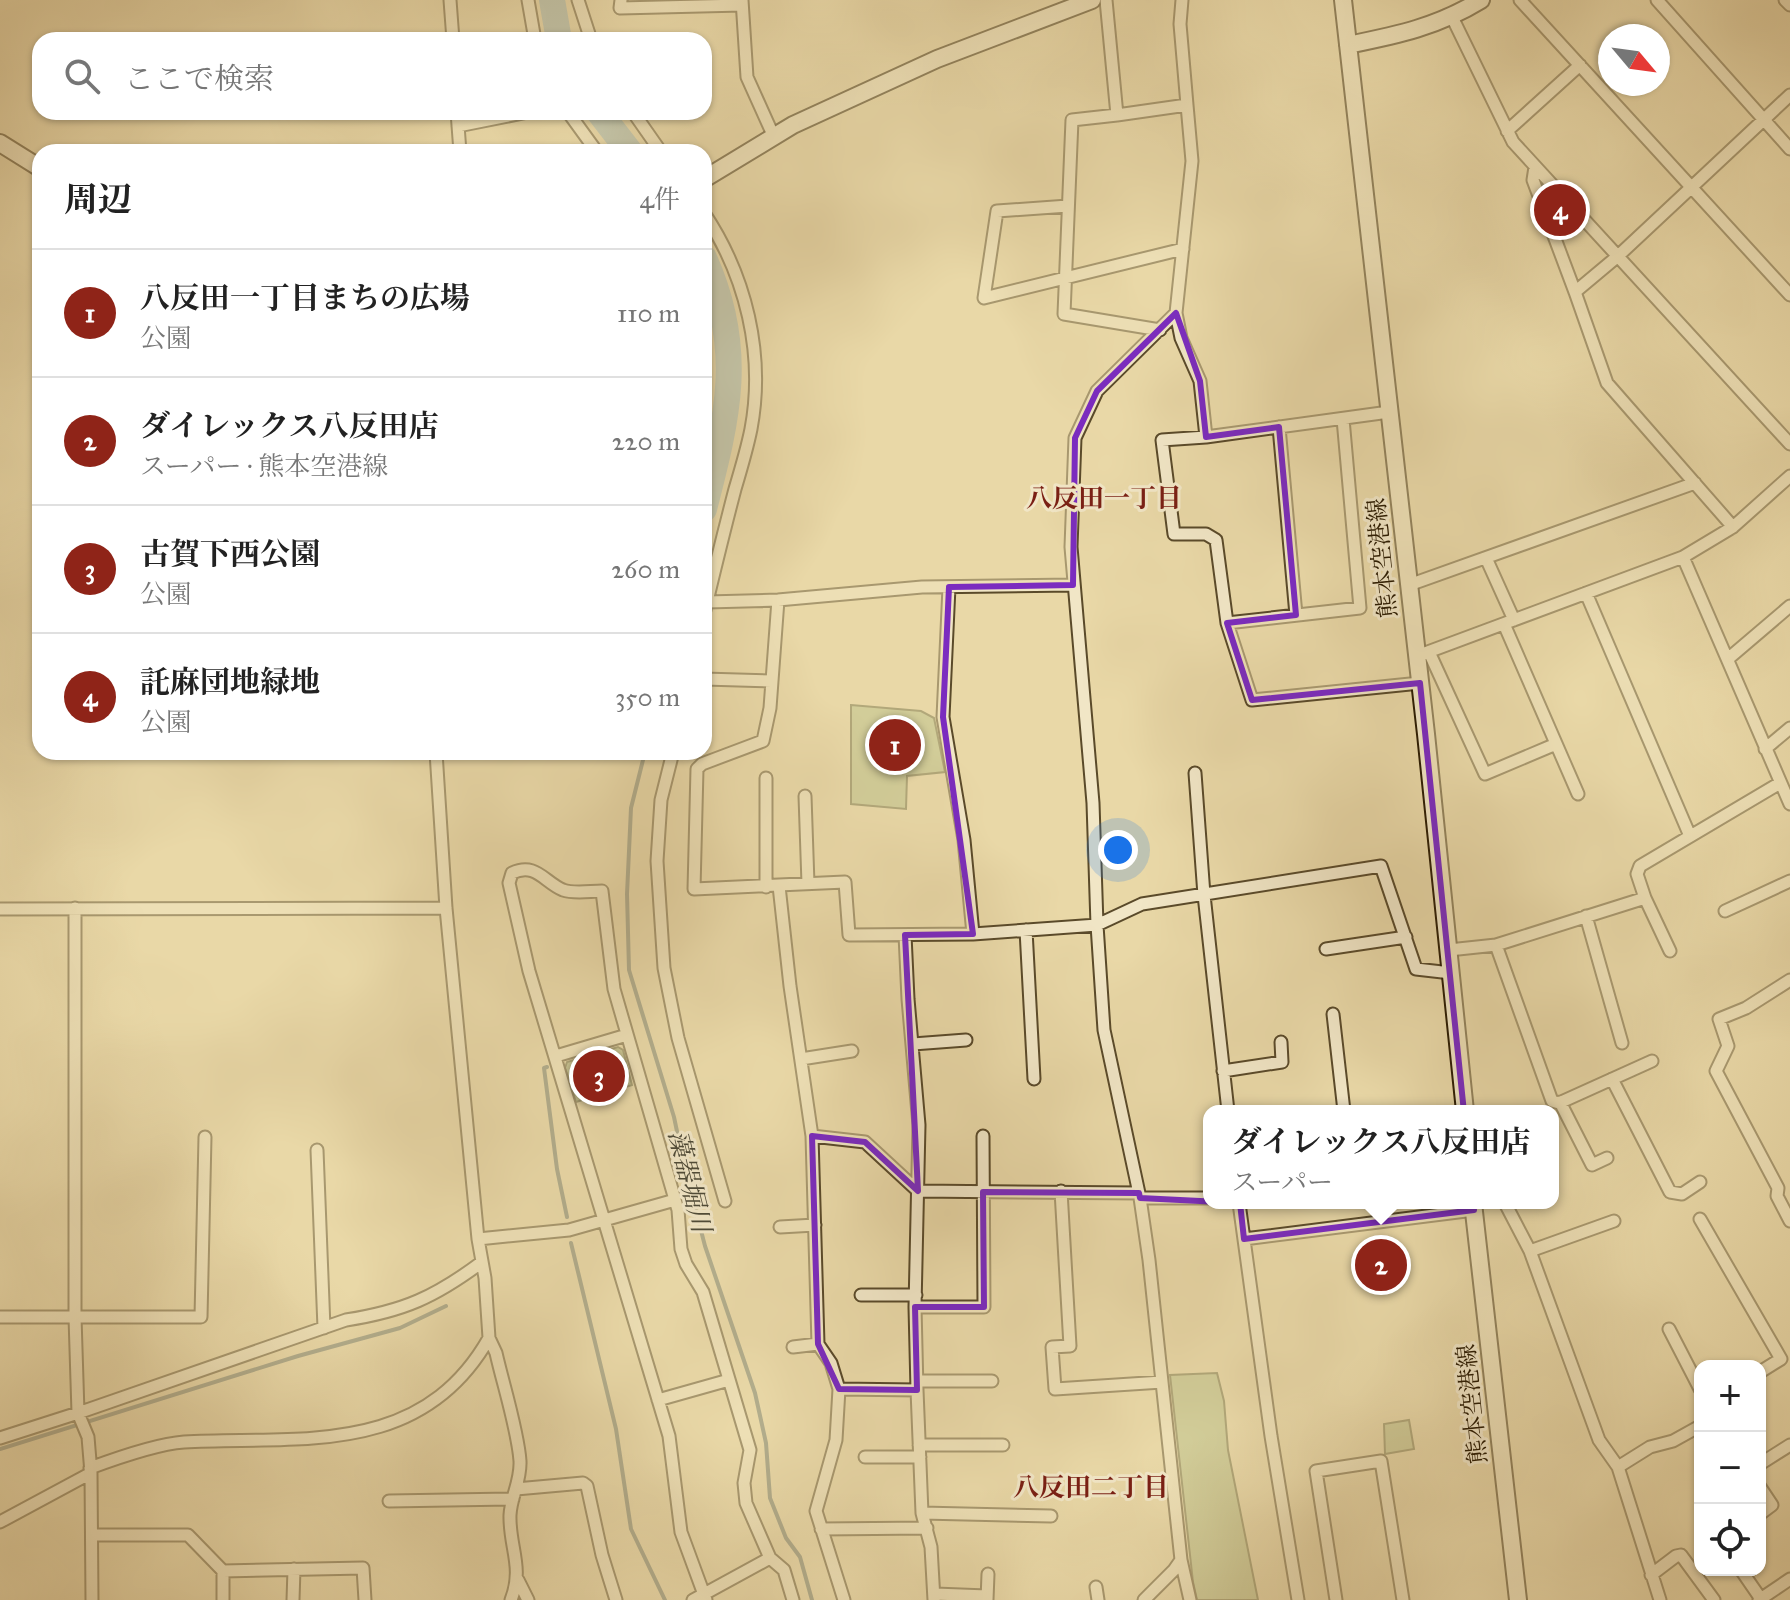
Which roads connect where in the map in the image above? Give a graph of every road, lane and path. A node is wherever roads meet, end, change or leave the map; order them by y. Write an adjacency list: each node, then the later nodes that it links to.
1 (450, 0): 17 (street)
2 (528, 0): 18 (street)
3 (578, 0): 19 (street)
4 (621, 0): 13 (street)
5 (1092, 0): 14 (main road)
6 (1106, 0): 24 (street)
7 (1182, 0): 23 (street)
8 (1343, 0): 20 (main road, 熊本空港線)
9 (1481, 0): 16 (main road)
10 (1520, 0): 21 (street)
11 (1657, 0): 25 (street)
12 (1785, 0): 15 (street)
13 (742, 2): 32 (street)
14 (1063, 5): 32 (main road)
15 (1790, 5)
16 (1452, 17): 20 (main road); 31 (street)
17 (452, 32)
18 (534, 32)
19 (588, 32)
20 (1348, 45): 51 (main road, 熊本空港線)
21 (1580, 65): 31 (street); 41 (street)
22 (1790, 95): 25 (street)
23 (1187, 105): 24 (street); 44 (street)
24 (1117, 115): 42 (street)
25 (1763, 119): 37 (street); 41 (street)
26 (458, 120): 30 (street)
27 (488, 120): 30 (street)
28 (574, 120): 35 (street)
29 (639, 120): 36 (street)
30 (458, 126): 34 (street)
31 (1507, 131): 39 (street)
32 (774, 137): 40 (main road)
33 (0, 143): 38 (main road)
34 (459, 144)
35 (591, 144)
36 (655, 144)
37 (1790, 149)
38 (32, 163)
39 (1535, 167): 45 (street); 47 (street)
40 (712, 174)
41 (1691, 186): 45 (street); 48 (street)
42 (1068, 206): 46 (street); 46 (street)
43 (712, 225): 61 (street)
44 (1183, 249): 46 (street); 49 (street)
45 (1618, 256): 47 (street); 55 (street)
46 (1065, 279): 50 (street)
47 (1575, 292): 57 (street)
48 (1790, 295)
49 (1176, 313): 50 (street); 54 (street)
50 (1160, 330): 62 (street)
51 (1389, 412): 52 (street); 63 (main road, 熊本空港線)
52 (1343, 419): 53 (street); 69 (street)
53 (1279, 427): 54 (street); 69 (street)
54 (1206, 437): 71 (street)
55 (1790, 444)
56 (1790, 476): 58 (street)
57 (1695, 483): 58 (street); 60 (street)
58 (1733, 527): 59 (street)
59 (1683, 557): 65 (street); 73 (street)
60 (1486, 558): 63 (street); 70 (street)
61 (712, 585)
62 (1073, 585): 64 (street); 100 (street)
63 (1409, 585): 72 (main road, 熊本空港線)
64 (949, 587): 66 (street); 102 (street)
65 (1586, 593): 70 (street); 88 (street)
66 (778, 600): 68 (street); 75 (street)
67 (1790, 606): 73 (street)
68 (712, 607)
69 (1296, 615): 71 (street)
70 (1509, 622): 72 (street); 78 (street)
71 (1227, 623): 76 (street)
72 (1423, 654): 76 (main road, 熊本空港線); 78 (street)
73 (1729, 658): 79 (street)
74 (712, 679): 75 (street)
75 (772, 681): 92 (street)
76 (1420, 683): 107 (main road, 熊本空港線)
77 (1790, 728): 79 (street)
78 (1556, 744): 85 (street)
79 (1765, 749): 84 (street)
80 (437, 760): 96 (street)
81 (671, 760): 140 (street)
82 (1195, 773): 93 (street)
83 (766, 778): 92 (street)
84 (1780, 783): 87 (street); 88 (street)
85 (1578, 794)
86 (805, 796): 90 (street)
87 (1790, 804)
88 (1690, 836): 94 (street)
89 (1790, 881): 98 (street)
90 (808, 884): 91 (street); 103 (street)
91 (779, 886): 92 (street); 119 (street)
92 (766, 887)
93 (1204, 895): 100 (street); 104 (street); 121 (street)
94 (1645, 898): 99 (street); 108 (street)
95 (75, 908): 96 (street); 97 (street); 158 (street)
96 (446, 908): 151 (street)
97 (0, 909)
98 (1725, 911)
99 (1586, 916): 105 (street); 115 (street)
100 (1097, 925): 101 (street); 137 (street)
101 (1026, 930): 102 (street); 122 (street)
102 (973, 934): 103 (street)
103 (905, 935): 116 (street)
104 (1406, 937): 106 (street); 109 (street)
105 (1496, 945): 107 (street); 124 (street)
106 (1326, 949)
107 (1449, 950): 109 (main road, 熊本空港線)
108 (1670, 951)
109 (1451, 973): 127 (main road, 熊本空港線)
110 (1790, 980): 148 (street)
111 (1333, 1014): 126 (street)
112 (627, 1035): 118 (street); 118 (street); 139 (street)
113 (966, 1040): 116 (street)
114 (1281, 1042): 121 (street)
115 (1622, 1043)
116 (913, 1044): 134 (street)
117 (852, 1051): 119 (street)
118 (556, 1056): 146 (street)
119 (801, 1059): 128 (street)
120 (1652, 1061): 123 (street)
121 (1223, 1071): 125 (street)
122 (1034, 1079)
123 (1612, 1079): 124 (street); 133 (street)
124 (1560, 1102): 132 (street)
125 (1227, 1105)
126 (1343, 1105)
127 (1464, 1105)
128 (812, 1136): 134 (street); 149 (street)
129 (983, 1136): 136 (street)
130 (205, 1137): 158 (street)
131 (317, 1150): 159 (street)
132 (1607, 1158)
133 (1700, 1182)
134 (918, 1191): 136 (street); 156 (street)
135 (1061, 1191): 136 (street); 137 (street); 168 (street)
136 (983, 1192): 156 (street)
137 (1139, 1196): 138 (street); 168 (street)
138 (1203, 1198)
139 (675, 1200): 146 (street); 166 (street)
140 (725, 1201)
141 (1240, 1209): 152 (street)
142 (1453, 1209): 152 (street)
143 (1474, 1209): 218 (main road, 熊本空港線)
144 (1508, 1209): 153 (street)
145 (1700, 1219): 164 (street)
146 (605, 1220): 151 (street); 171 (street)
147 (1614, 1221): 153 (street)
148 (1790, 1221)
149 (815, 1225): 150 (street); 162 (street)
150 (780, 1227)
151 (478, 1239): 154 (street)
152 (1244, 1239): 215 (street)
153 (1530, 1251): 180 (street)
154 (482, 1262): 159 (street); 161 (street)
155 (861, 1295): 156 (street)
156 (916, 1301): 169 (street)
157 (0, 1317): 158 (street)
158 (75, 1317): 172 (street)
159 (324, 1328): 172 (street)
160 (1669, 1329): 165 (street)
161 (489, 1338): 181 (street); 182 (street)
162 (818, 1344): 163 (street); 170 (street)
163 (793, 1347)
164 (1766, 1368)
165 (1694, 1377)
166 (729, 1380): 171 (street); 190 (street)
167 (992, 1381): 169 (street)
168 (1162, 1382): 191 (street)
169 (917, 1386): 170 (street); 177 (street)
170 (839, 1389): 188 (street)
171 (658, 1400): 201 (street)
172 (78, 1413): 174 (street); 181 (street)
173 (1694, 1429): 180 (street)
174 (0, 1438)
175 (1003, 1445): 177 (street)
176 (1790, 1445): 179 (street)
177 (920, 1451): 178 (street); 184 (street)
178 (865, 1457)
179 (1766, 1460)
180 (1618, 1467): 195 (street)
181 (91, 1470): 186 (street); 189 (street)
182 (514, 1494): 183 (street); 198 (street); 209 (street)
183 (389, 1501)
184 (922, 1513): 185 (street); 187 (street)
185 (1051, 1516)
186 (0, 1522)
187 (927, 1528): 188 (street); 200 (street)
188 (821, 1529): 211 (street)
189 (92, 1535): 193 (street); 203 (street)
190 (770, 1558): 201 (street); 210 (street)
191 (1181, 1560): 213 (street); 214 (street)
192 (294, 1569): 193 (street); 205 (street); 206 (street)
193 (223, 1571): 204 (street)
194 (988, 1574): 202 (street)
195 (1651, 1575): 219 (street); 220 (street)
196 (1745, 1576): 221 (street)
197 (1790, 1579): 221 (street)
198 (518, 1580): 207 (street); 208 (street)
199 (1096, 1587): 212 (street)
200 (934, 1597): 202 (street)
201 (701, 1598)
202 (987, 1598)
203 (92, 1600)
204 (223, 1600)
205 (293, 1600)
206 (365, 1600)
207 (511, 1600)
208 (528, 1600)
209 (616, 1600)
210 (793, 1600)
211 (844, 1600)
212 (1098, 1600)
213 (1144, 1600)
214 (1190, 1600)
215 (1298, 1600)
216 (1336, 1600): 217 (street)
217 (1403, 1600)
218 (1518, 1600)
219 (1660, 1600)
220 (1714, 1600)
221 (1760, 1600)

